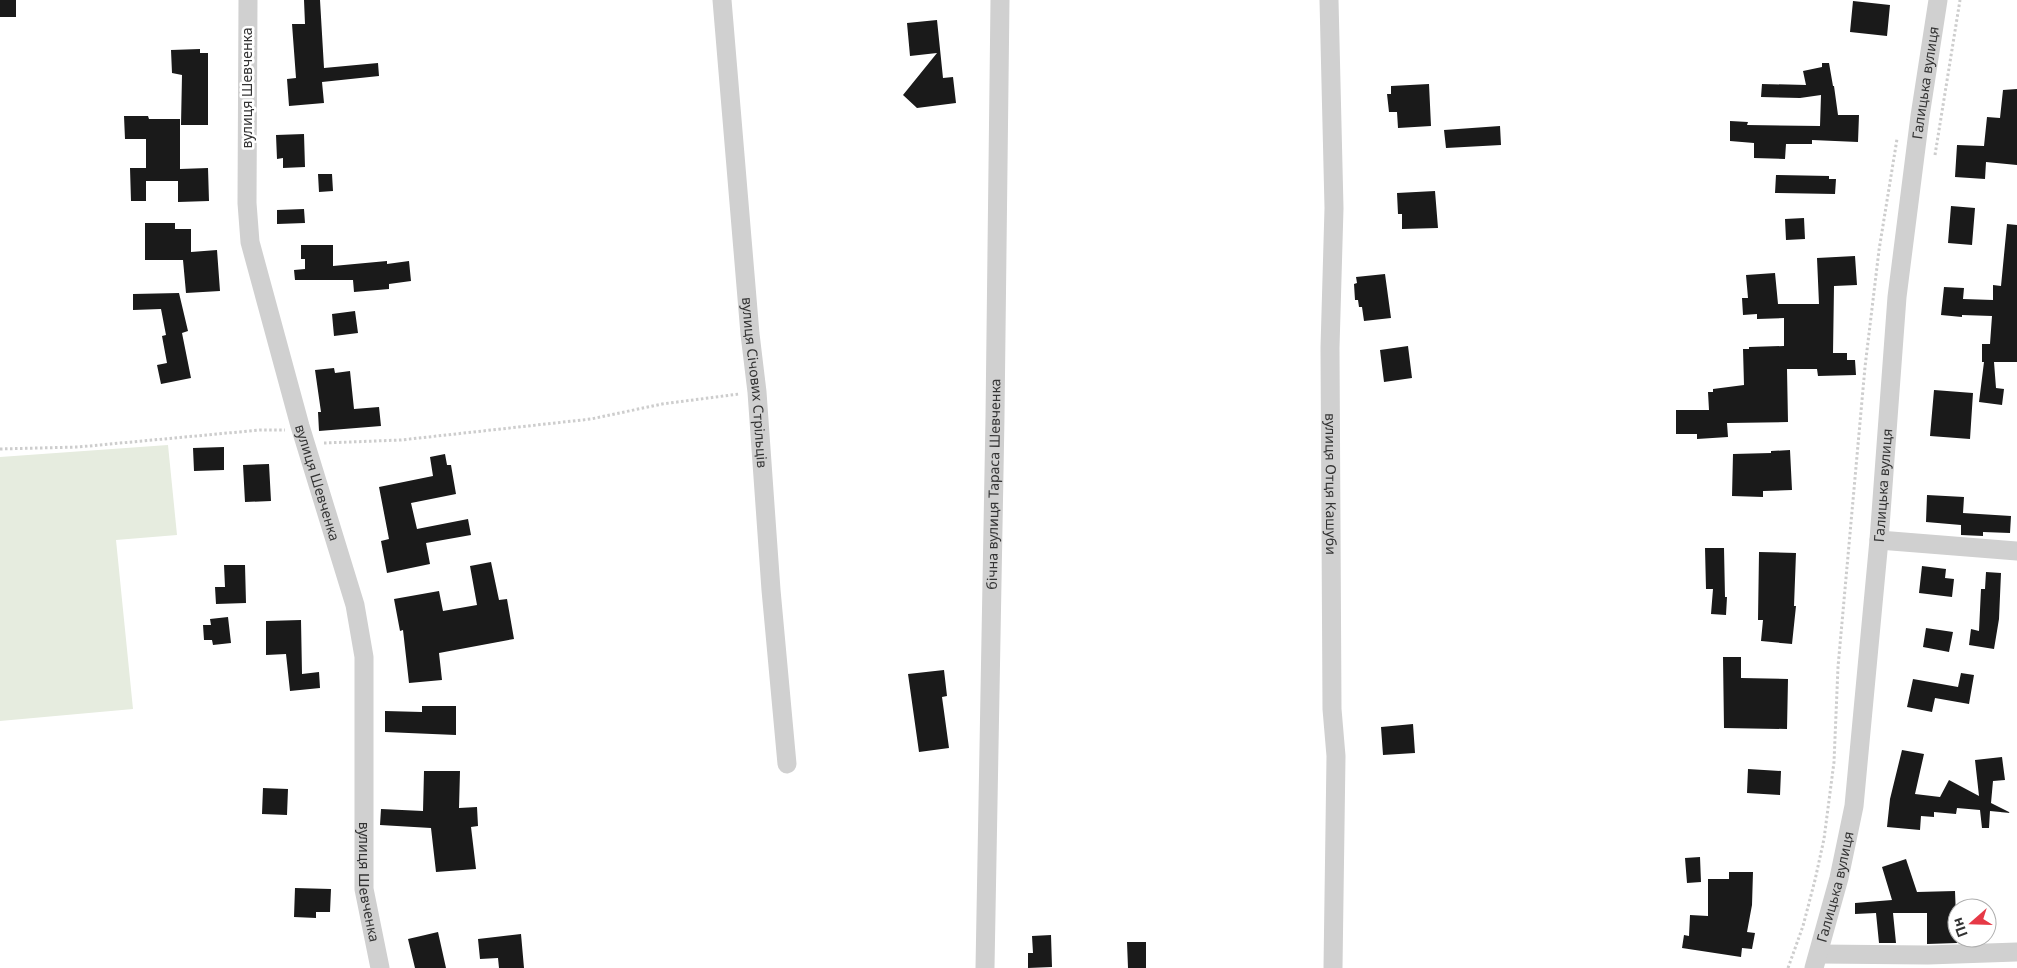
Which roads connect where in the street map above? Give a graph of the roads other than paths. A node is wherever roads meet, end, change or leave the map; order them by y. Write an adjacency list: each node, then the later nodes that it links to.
1 (248, 0): 11 (street, вулиця Шевченка)
2 (722, 0): 8 (street, вулиця Січових Стрільців)
3 (1000, 0): 12 (street, бічна вулиця Тараса Шевченка)
4 (1329, 0): 13 (street, вулиця Отця Кашуби)
5 (1938, 0): 6 (street, Галицька вулиця)
6 (1879, 540): 7 (street); 10 (street, Галицька вулиця)
7 (2017, 552)
8 (787, 764)
9 (2017, 952): 10 (street)
10 (1816, 961)
11 (380, 968)
12 (985, 968)
13 (1333, 968)

